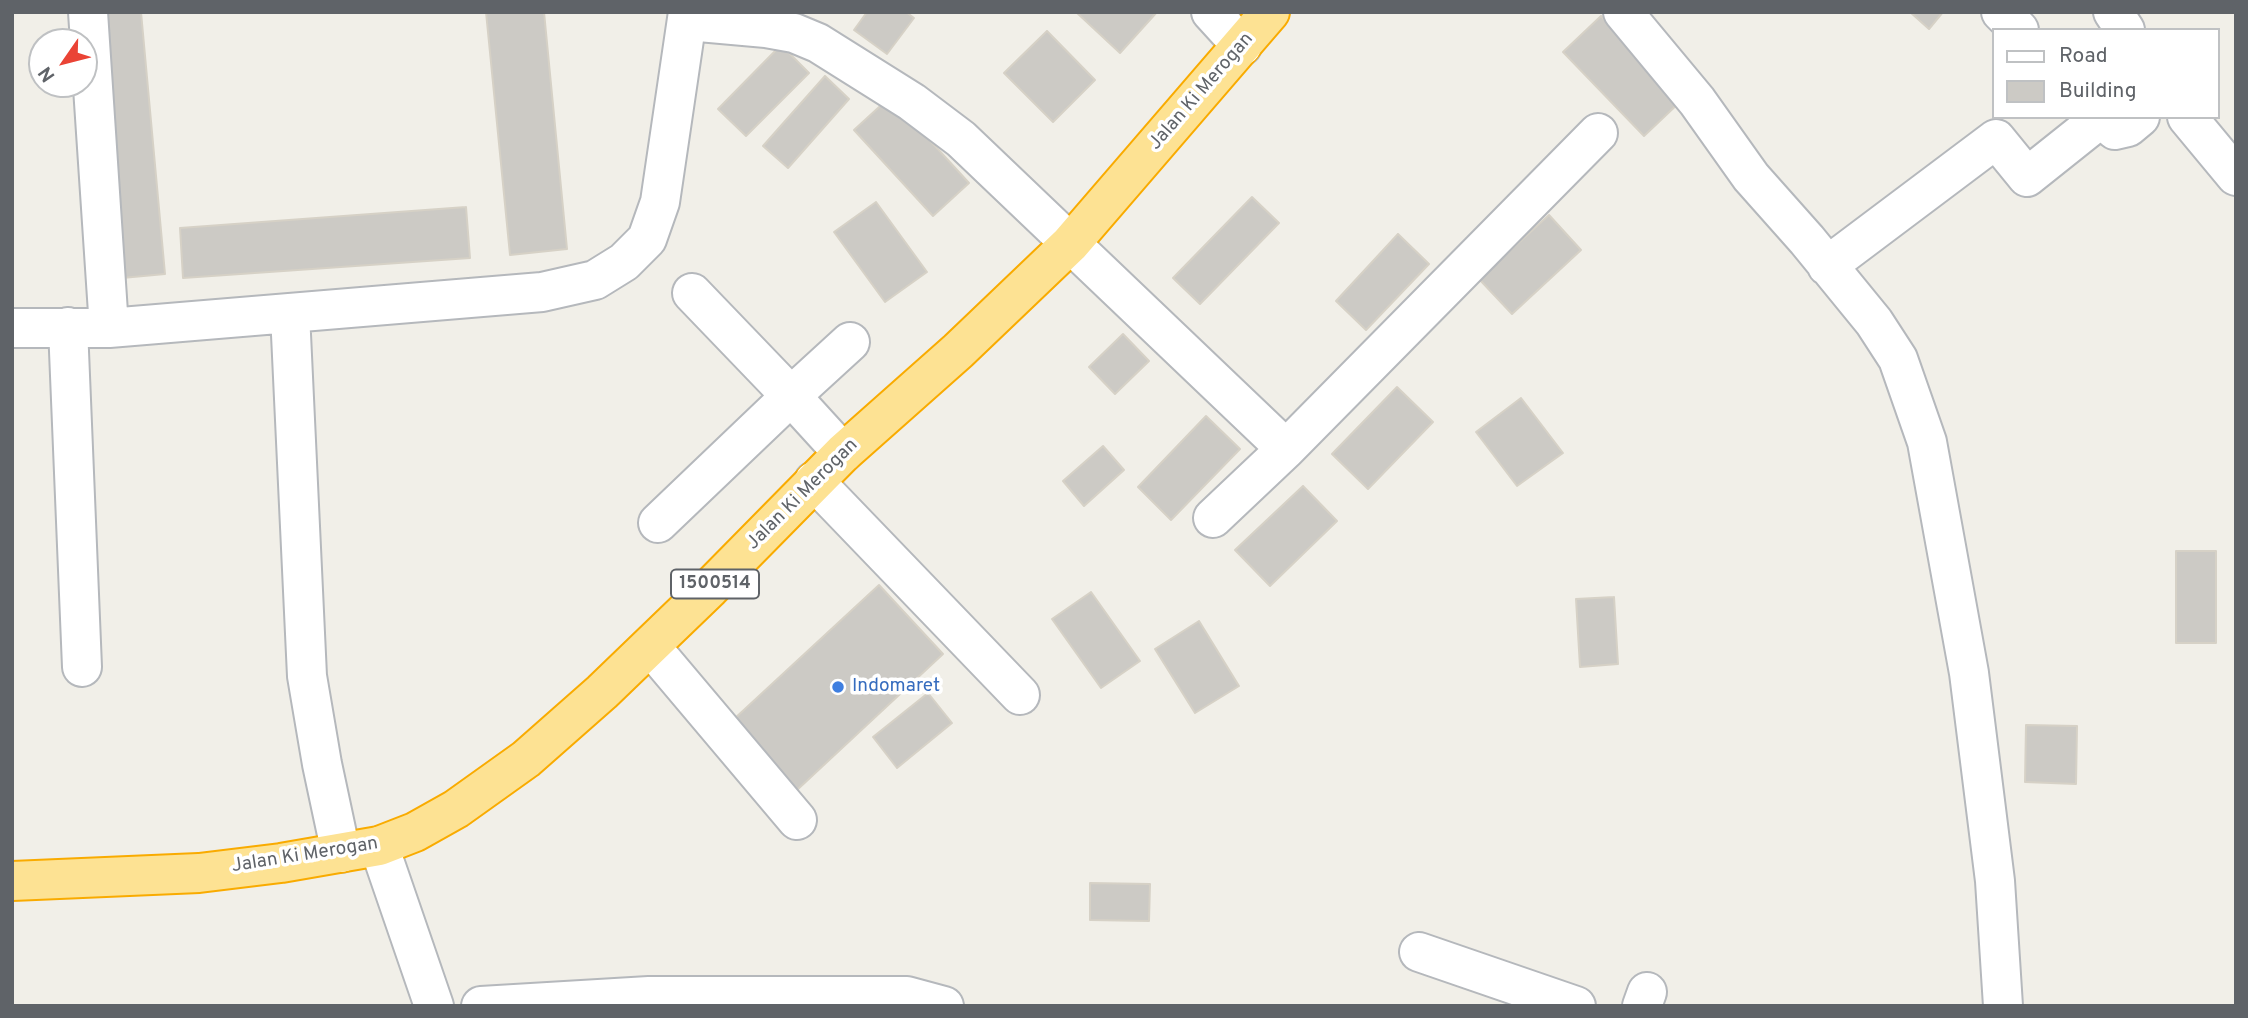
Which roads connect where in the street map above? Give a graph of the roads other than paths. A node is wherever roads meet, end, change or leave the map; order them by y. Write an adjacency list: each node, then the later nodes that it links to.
1 (88, 12): 23 (street)
2 (1211, 12): 10 (street)
3 (1270, 12): 10 (highway, Jalan Ki Merogan / 1500514)
4 (1623, 12): 18 (street)
5 (2001, 12): 8 (street)
6 (2113, 12): 9 (street)
7 (688, 17): 17 (street); 20 (street)
8 (2017, 28)
9 (2124, 28)
10 (1242, 46): 17 (highway, Jalan Ki Merogan / 1500514)
11 (2100, 119): 18 (street)
12 (2102, 119): 13 (street)
13 (2138, 119)
14 (2189, 119): 16 (street)
15 (1598, 133): 26 (street)
16 (2236, 176)
17 (1070, 244): 26 (street); 27 (highway, Jalan Ki Merogan / 1500514)
18 (1827, 266): 43 (street)
19 (692, 293): 25 (street)
20 (290, 313): 23 (street); 36 (street)
21 (68, 327): 22 (street); 23 (street); 32 (street)
22 (12, 328)
23 (109, 328)
24 (850, 342): 25 (street)
25 (791, 396): 27 (street); 30 (street)
26 (1286, 449): 29 (street)
27 (843, 453): 28 (highway, Jalan Ki Merogan / 1500514)
28 (814, 481): 31 (highway, Jalan Ki Merogan / 1500514); 33 (street)
29 (1213, 518)
30 (657, 523)
31 (650, 647): 34 (street); 35 (highway, Jalan Ki Merogan / 1500514)
32 (82, 667)
33 (1020, 695)
34 (797, 820)
35 (379, 846): 36 (highway, Jalan Ki Merogan / 1500514); 39 (street)
36 (341, 853): 37 (highway, Jalan Ki Merogan / 1500514)
37 (12, 881)
38 (1419, 952): 42 (street)
39 (430, 994)
40 (481, 1006): 41 (street)
41 (944, 1006)
42 (1576, 1006)
43 (2003, 1006)

